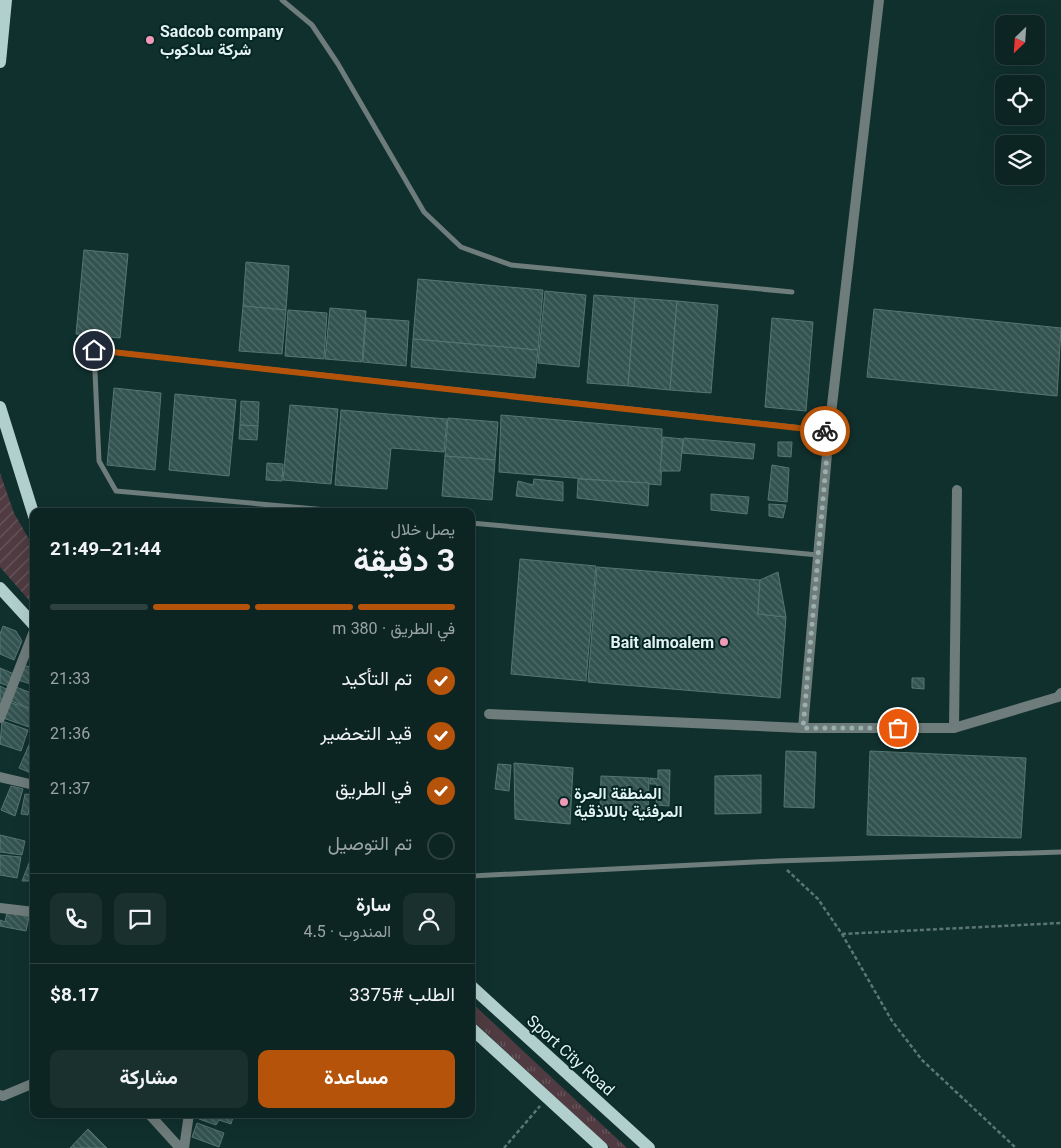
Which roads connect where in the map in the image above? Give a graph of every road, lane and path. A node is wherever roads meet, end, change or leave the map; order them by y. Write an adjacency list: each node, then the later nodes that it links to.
1 (6, 0): 4 (main road)
2 (282, 0): 5 (lane)
3 (879, 0): 7 (street)
4 (0, 62)
5 (792, 292)
6 (0, 407): 9 (main road)
7 (829, 431): 10 (lane); 12 (street)
8 (957, 490): 20 (street)
9 (32, 508)
10 (305, 508)
11 (475, 524): 12 (lane)
12 (819, 555): 19 (street)
13 (0, 588): 14 (main road)
14 (30, 621)
15 (30, 642): 18 (street)
16 (1061, 693): 20 (street)
17 (489, 714): 19 (street)
18 (0, 718)
19 (803, 728): 20 (street)
20 (954, 728)
21 (0, 777): 22 (street)
22 (30, 784)
23 (1061, 852): 24 (lane)
24 (776, 861): 25 (lane); 29 (path)
25 (475, 876)
26 (0, 908): 27 (street)
27 (30, 912)
28 (1061, 923): 29 (path)
29 (842, 934): 41 (path)
30 (475, 990): 40 (main road, Sport City Road)
31 (475, 1032): 34 (main road)
32 (30, 1085): 33 (street)
33 (0, 1095)
34 (547, 1098): 38 (path); 39 (main road)
35 (153, 1118): 37 (street)
36 (188, 1118): 37 (street)
37 (182, 1148)
38 (504, 1148)
39 (602, 1148)
40 (649, 1148)
41 (1016, 1148)

